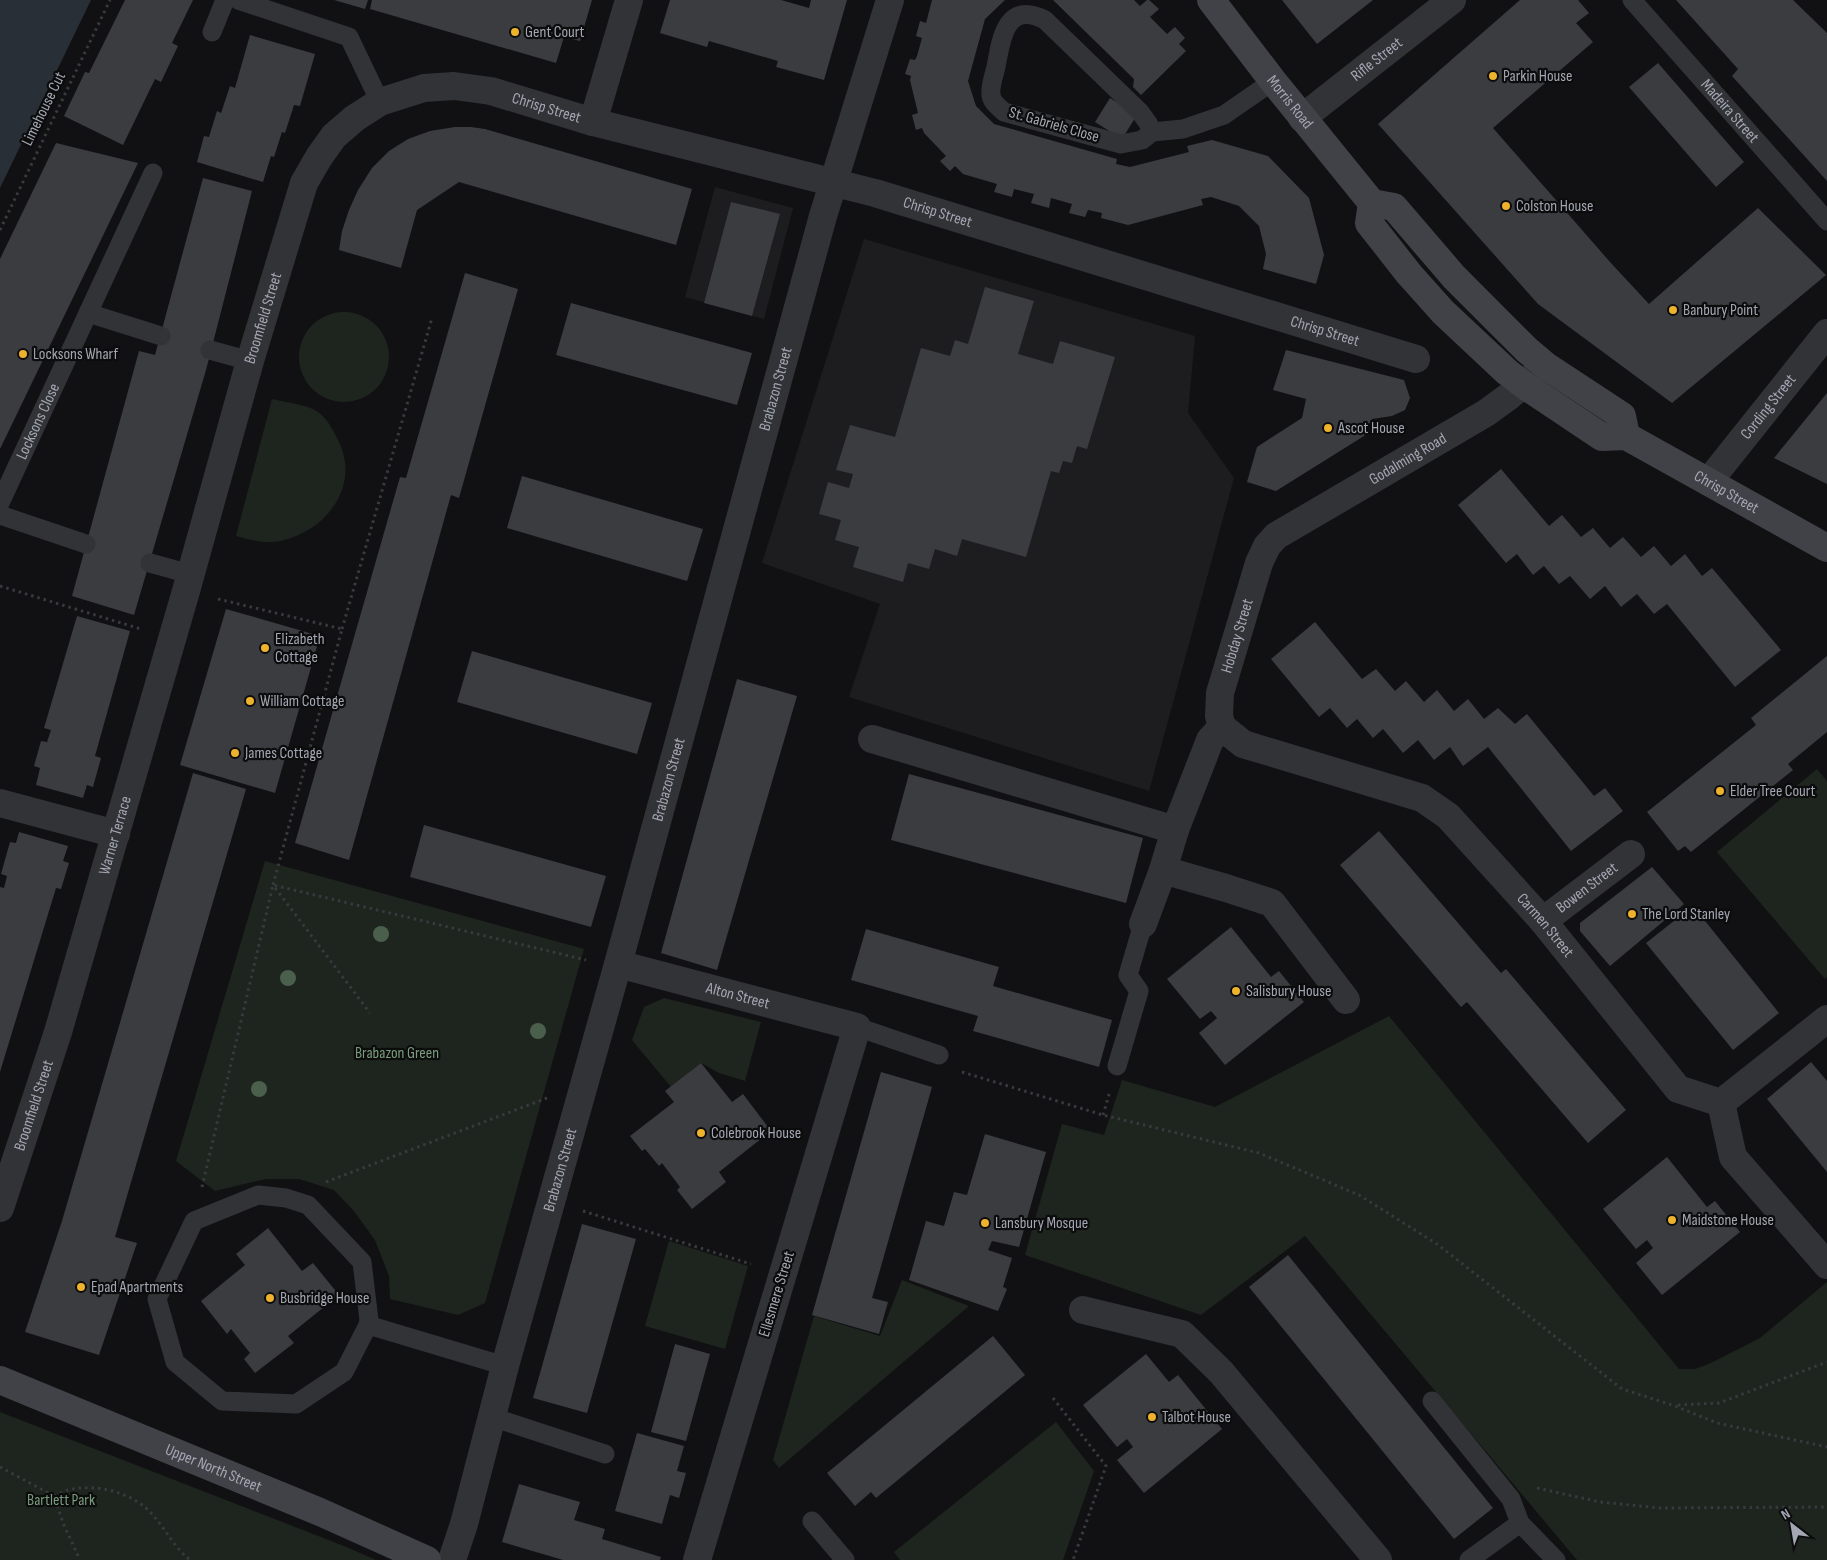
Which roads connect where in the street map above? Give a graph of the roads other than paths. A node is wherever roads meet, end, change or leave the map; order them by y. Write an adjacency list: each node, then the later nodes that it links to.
1 (225, 0): 8 (lane)
2 (238, 0): 11 (lane)
3 (629, 0): 13 (street)
4 (890, 0): 16 (street, Brabazon Street)
5 (1211, 0): 9 (street, Morris Road)
6 (1452, 0): 12 (street, Rifle Street)
7 (1632, 0): 18 (lane, Madeira Street)
8 (212, 32)
9 (1273, 81): 12 (street, Morris Road); 14 (lane, St. Gabriels Close)
10 (454, 86): 11 (street, Broomfield Street); 13 (street, Chrisp Street)
11 (380, 102): 24 (street, Broomfield Street)
12 (1302, 118): 17 (street, Morris Road)
13 (592, 122): 16 (street, Chrisp Street)
14 (1152, 132): 14 (lane, St. Gabriels Close)
15 (154, 173): 19 (lane, Locksons Close)
16 (834, 183): 23 (street, Chrisp Street); 46 (street, Brabazon Street)
17 (1372, 203): 25 (street); 26 (street, Chrisp Street)
18 (1827, 221)
19 (88, 313): 21 (lane); 29 (lane, Locksons Close)
20 (1827, 333): 28 (street, Cording Street)
21 (161, 336)
22 (210, 350): 24 (lane)
23 (1416, 359)
24 (250, 360): 35 (street, Broomfield Street)
25 (1546, 366): 26 (street, Godalming Road); 27 (street)
26 (1524, 385): 27 (street, Chrisp Street); 32 (street, Godalming Road)
27 (1626, 436): 28 (street, Chrisp Street)
28 (1709, 481): 33 (street, Chrisp Street)
29 (0, 503)
30 (0, 515): 31 (lane)
31 (86, 544)
32 (1266, 546): 37 (street, Hobday Street)
33 (1827, 548)
34 (150, 562): 35 (lane)
35 (188, 582): 36 (street, Broomfield Street)
36 (173, 638): 41 (street, Warner Terrace)
37 (1222, 728): 40 (street); 44 (street, Carmen Street)
38 (872, 740): 40 (street)
39 (0, 803): 41 (street)
40 (1175, 830): 43 (street)
41 (116, 834): 50 (street, Warner Terrace)
42 (1631, 854): 44 (street, Bowen Street)
43 (1163, 870): 45 (street); 47 (street)
44 (1543, 921): 53 (street, Carmen Street)
45 (1143, 924): 52 (lane)
46 (618, 964): 49 (street, Alton Street); 58 (street, Brabazon Street)
47 (1346, 1000)
48 (1827, 1020): 53 (street)
49 (856, 1027): 51 (lane); 67 (street, Ellesmere Street)
50 (58, 1032): 54 (street, Broomfield Street)
51 (939, 1055)
52 (1117, 1066)
53 (1721, 1103): 55 (street)
54 (1, 1205)
55 (1827, 1264)
56 (1083, 1310): 69 (street)
57 (368, 1325): 57 (lane); 58 (lane)
58 (505, 1366): 61 (street, Brabazon Street)
59 (0, 1380): 65 (street, Upper North Street)
60 (1432, 1401): 64 (lane)
61 (492, 1417): 62 (lane); 66 (street, Brabazon Street)
62 (605, 1454)
63 (812, 1521): 68 (lane)
64 (1520, 1522): 70 (lane); 71 (lane)
65 (427, 1560)
66 (452, 1560)
67 (697, 1560)
68 (844, 1560)
69 (1378, 1560)
70 (1469, 1560)
71 (1556, 1560)

